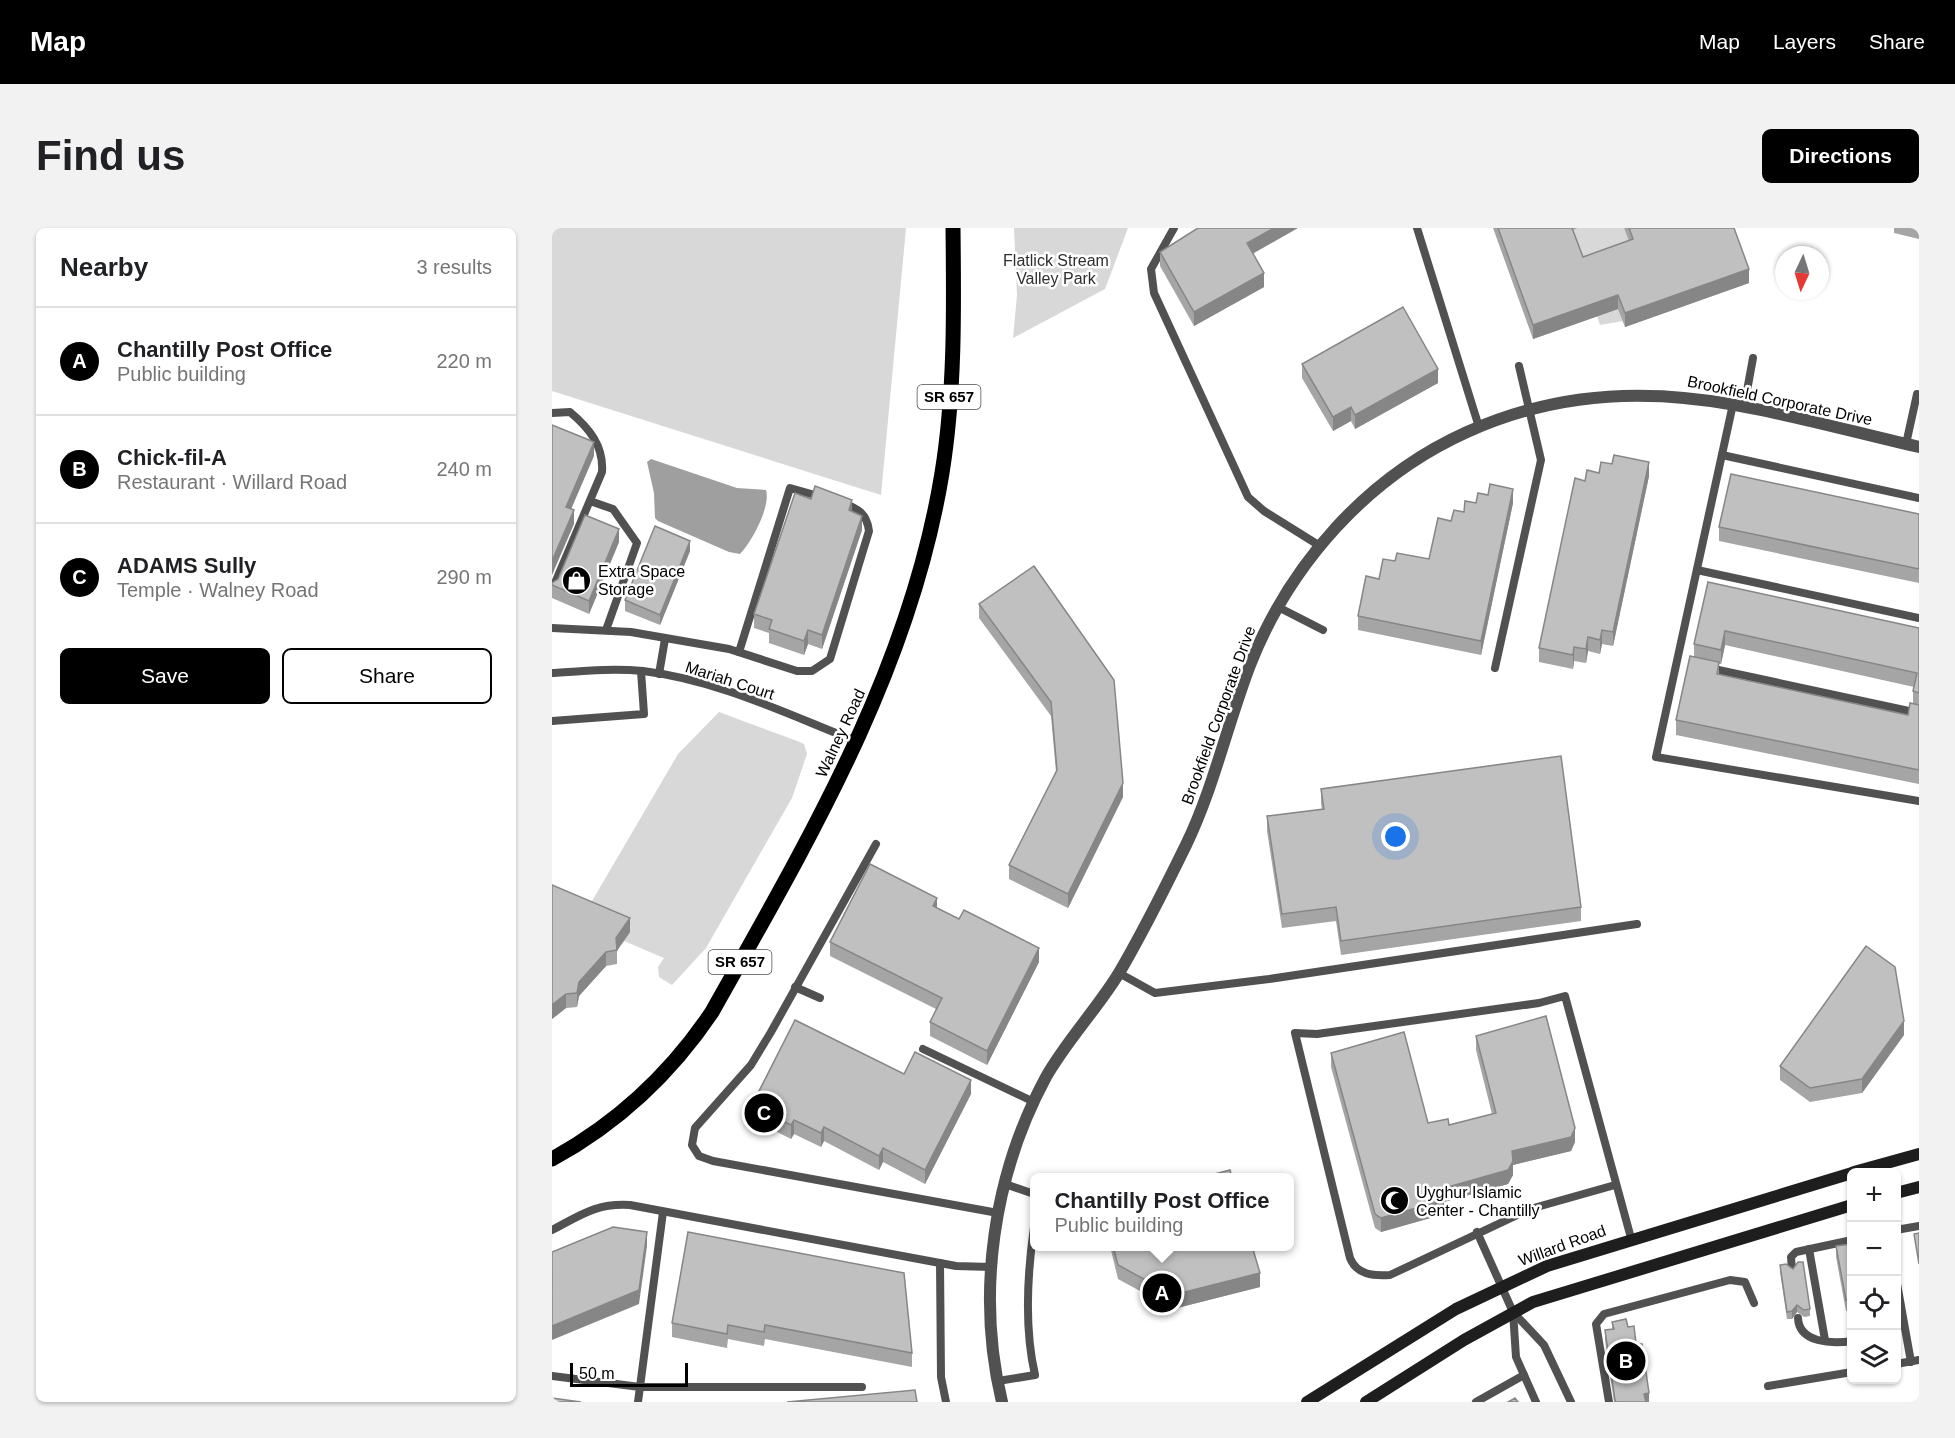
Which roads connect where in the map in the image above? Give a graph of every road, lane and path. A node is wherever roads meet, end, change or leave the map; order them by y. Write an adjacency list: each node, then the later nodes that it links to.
1 (953, 228): 35 (main road, Walney Road / SR 657)
2 (1174, 228): 16 (lane)
3 (1417, 228): 10 (lane)
4 (1752, 358): 7 (lane)
5 (1519, 366): 8 (lane)
6 (1917, 394): 11 (lane)
7 (1738, 405): 8 (street, Brookfield Corporate Drive); 11 (street, Brookfield Corporate Drive); 13 (lane)
8 (1530, 410): 10 (street, Brookfield Corporate Drive); 29 (lane)
9 (552, 413): 15 (lane)
10 (1479, 427): 16 (street, Brookfield Corporate Drive)
11 (1906, 444): 12 (street, Brookfield Corporate Drive)
12 (1919, 447)
13 (1722, 455): 14 (lane); 17 (lane)
14 (1919, 498)
15 (590, 501): 18 (lane); 22 (lane)
16 (1320, 546): 19 (street, Brookfield Corporate Drive)
17 (1697, 570): 20 (lane); 26 (lane)
18 (552, 590)
19 (1278, 607): 23 (lane); 39 (street, Brookfield Corporate Drive)
20 (1919, 618)
21 (552, 628): 22 (lane)
22 (606, 630): 24 (lane)
23 (1323, 630)
24 (665, 639): 25 (lane); 32 (lane)
25 (739, 652): 25 (lane)
26 (1677, 661): 27 (lane); 36 (lane)
27 (1689, 664)
28 (1700, 666): 33 (lane)
29 (1495, 668)
30 (641, 671): 31 (lane, Mariah Court); 32 (lane, Mariah Court); 34 (lane)
31 (552, 672)
32 (659, 674): 35 (lane, Mariah Court)
33 (1919, 713)
34 (552, 721)
35 (857, 742): 45 (main road, Walney Road / SR 657)
36 (1919, 801)
37 (876, 844): 40 (lane)
38 (1637, 924): 39 (lane)
39 (1119, 973): 43 (street, Brookfield Corporate Drive)
40 (795, 987): 41 (lane); 55 (lane)
41 (820, 998)
42 (923, 1049): 43 (lane)
43 (1034, 1102): 48 (street, Brookfield Corporate Drive)
44 (1919, 1154): 46 (main road, Willard Road)
45 (552, 1159)
46 (1870, 1168)
47 (1847, 1175): 60 (main road, Willard Road)
48 (1005, 1184): 51 (lane); 55 (street, Brookfield Corporate Drive)
49 (1616, 1185): 59 (lane); 59 (lane); 60 (lane)
50 (1919, 1187): 52 (main road)
51 (1030, 1192)
52 (1901, 1192)
53 (1847, 1206): 70 (main road)
54 (663, 1212): 58 (lane); 64 (lane); 82 (lane)
55 (998, 1213): 65 (street, Brookfield Corporate Drive)
56 (1919, 1226): 57 (lane)
57 (1901, 1229)
58 (552, 1230)
59 (1477, 1232): 67 (lane)
60 (1631, 1238): 67 (main road, Willard Road)
61 (1847, 1241): 62 (lane)
62 (1809, 1249): 66 (lane); 74 (lane)
63 (1033, 1251): 80 (lane)
64 (940, 1263): 65 (lane); 85 (lane)
65 (991, 1267): 80 (street, Brookfield Corporate Drive)
66 (1792, 1270)
67 (1501, 1286): 70 (lane); 87 (main road, Willard Road)
68 (1754, 1304): 92 (lane)
69 (1901, 1304): 72 (lane)
70 (1512, 1312): 78 (lane); 88 (main road); 91 (lane)
71 (1798, 1318): 74 (lane)
72 (1906, 1331): 73 (lane); 76 (lane)
73 (1901, 1332)
74 (1825, 1340): 75 (lane)
75 (1847, 1341)
76 (1915, 1361)
77 (1847, 1373): 81 (lane)
78 (1524, 1375): 89 (lane); 90 (lane)
79 (552, 1376): 82 (lane)
80 (998, 1381): 86 (street, Brookfield Corporate Drive)
81 (1768, 1386)
82 (640, 1387): 83 (lane); 84 (lane)
83 (862, 1387)
84 (638, 1402)
85 (946, 1402)
86 (1002, 1402)
87 (1307, 1402)
88 (1366, 1402)
89 (1476, 1402)
90 (1536, 1402)
91 (1571, 1402)
92 (1609, 1402)

